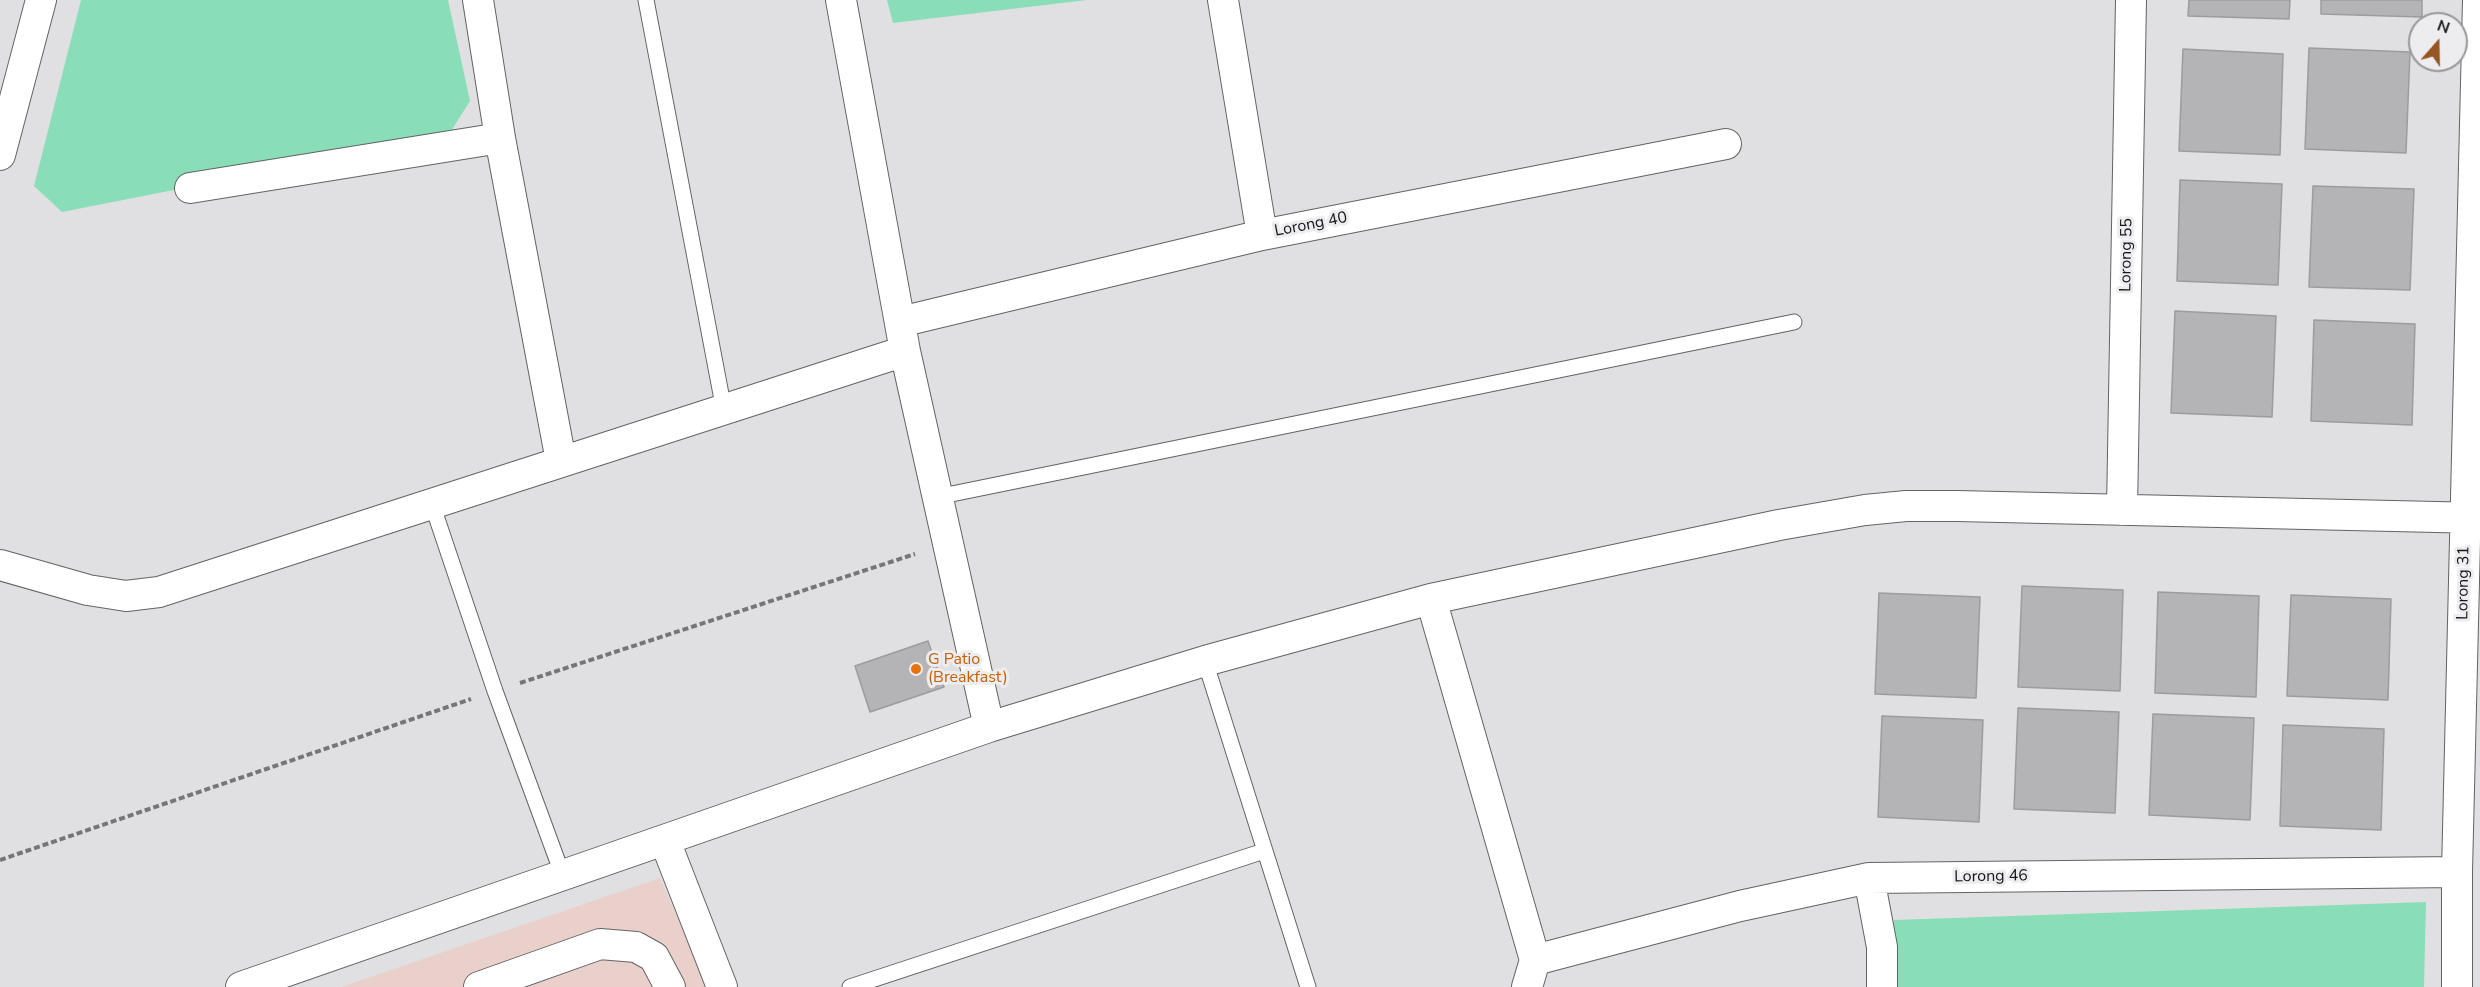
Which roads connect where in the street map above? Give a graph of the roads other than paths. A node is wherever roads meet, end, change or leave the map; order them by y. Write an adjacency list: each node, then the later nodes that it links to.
1 (41, 0): 10 (street)
2 (478, 0): 8 (street)
3 (646, 0): 16 (lane)
4 (841, 0): 13 (street)
5 (1223, 0): 12 (street)
6 (2131, 0): 20 (street, Lorong 55)
7 (2478, 0): 21 (street, Lorong 31)
8 (500, 138): 11 (street); 17 (street)
9 (1726, 144): 12 (street, Lorong 40)
10 (0, 155)
11 (190, 188)
12 (1262, 235): 13 (street, Lorong 40)
13 (900, 322): 15 (street)
14 (1794, 322): 18 (lane)
15 (905, 351): 16 (street); 18 (street)
16 (724, 410): 17 (street)
17 (561, 461): 19 (street)
18 (937, 497): 25 (street)
19 (432, 504): 22 (street); 29 (lane)
20 (2122, 510): 21 (street); 23 (street)
21 (2473, 518): 28 (street, Lorong 31)
22 (0, 565)
23 (1431, 600): 24 (street); 31 (street)
24 (1205, 661): 25 (street); 27 (lane)
25 (989, 727): 26 (street)
26 (664, 841): 29 (street); 35 (street)
27 (1264, 851): 36 (lane); 37 (lane)
28 (2457, 872): 30 (street, Lorong 46); 39 (street, Lorong 31)
29 (563, 876): 32 (street)
30 (1869, 878): 31 (street, Lorong 46); 38 (street)
31 (1531, 974)
32 (241, 987)
33 (479, 987): 34 (street)
34 (670, 987)
35 (722, 987)
36 (850, 987)
37 (1308, 987)
38 (1882, 987)
39 (2457, 987)

